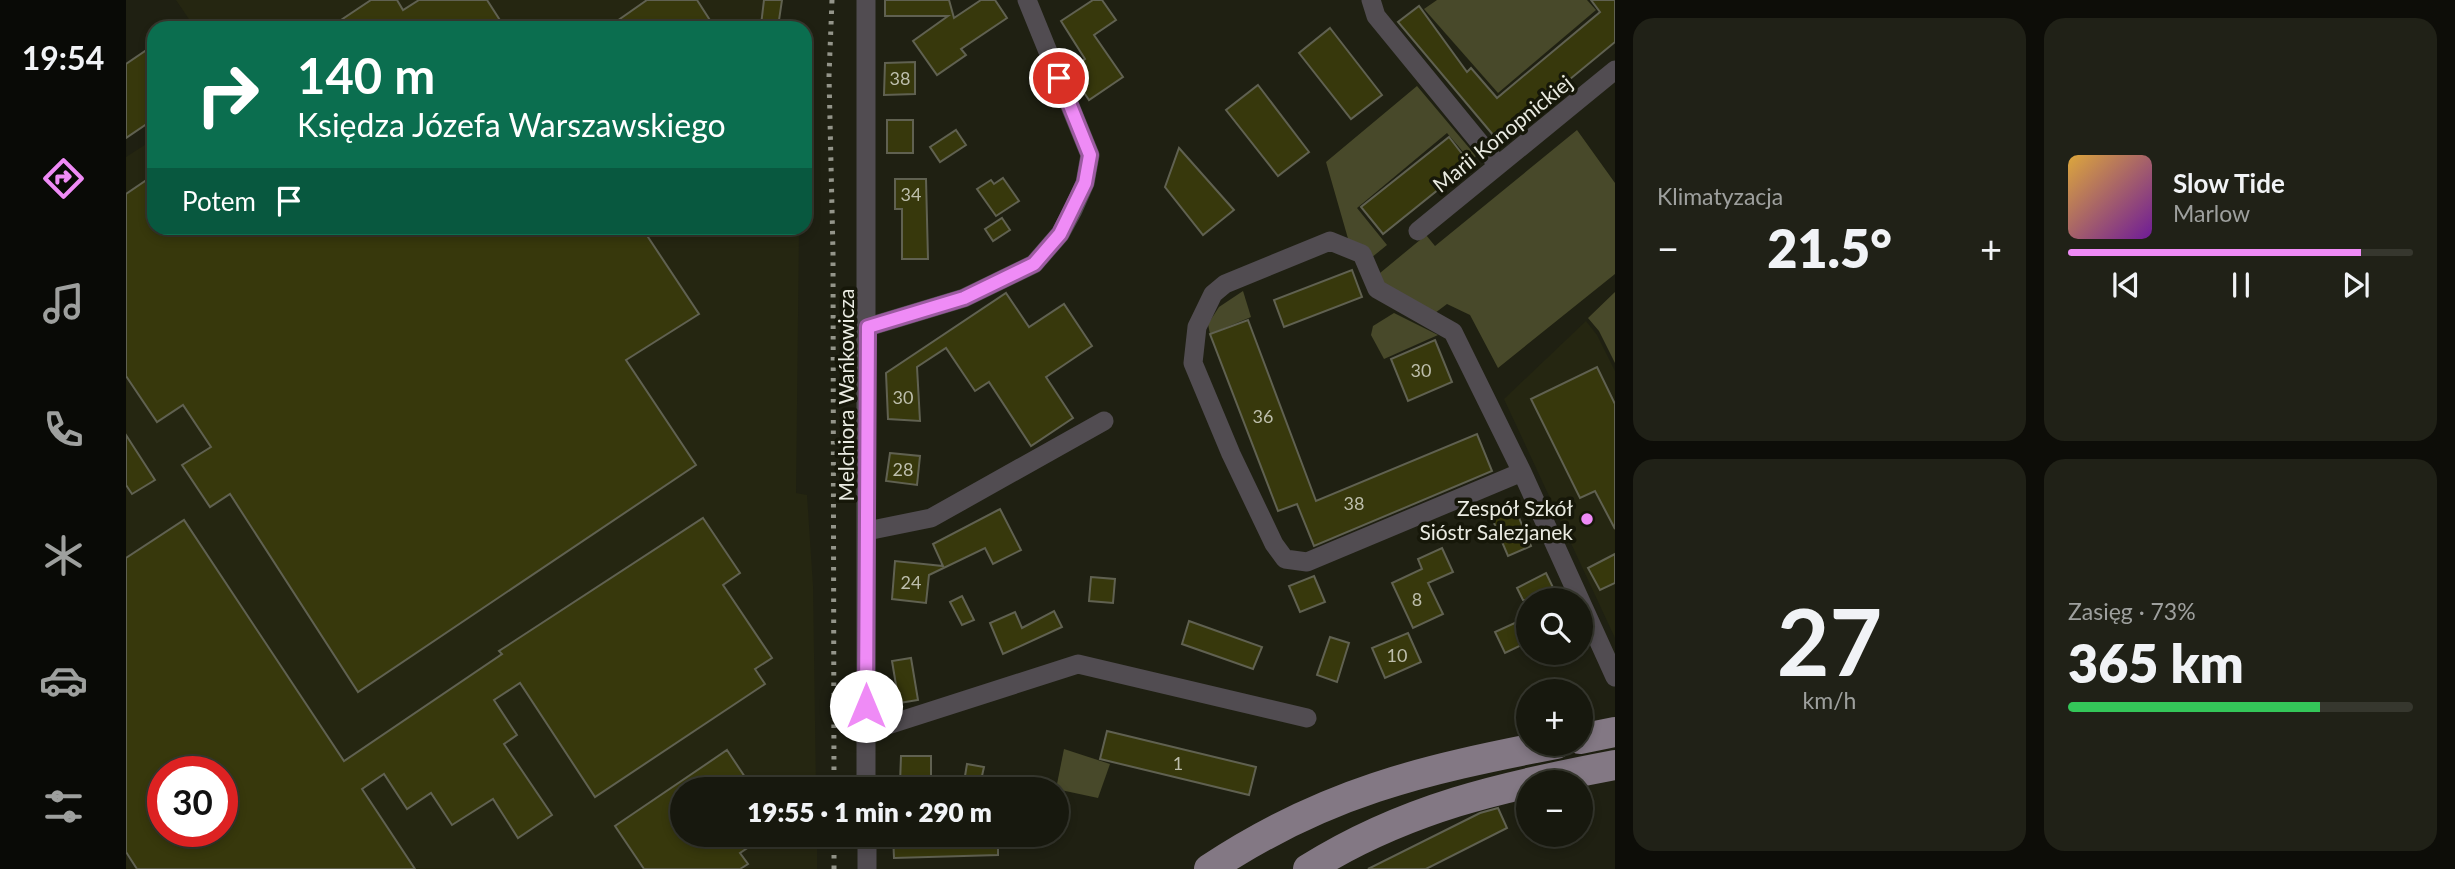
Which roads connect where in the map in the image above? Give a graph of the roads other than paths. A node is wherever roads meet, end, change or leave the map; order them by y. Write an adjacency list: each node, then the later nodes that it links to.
1 (866, 0): 7 (street, Melchiora Wańkowicza)
2 (1027, 0): 7 (street)
3 (1371, 0): 5 (street)
4 (1615, 70): 5 (street, Marii Konopnickiej)
5 (1498, 165): 6 (street, Marii Konopnickiej)
6 (1418, 231)
7 (868, 327): 10 (street, Melchiora Wańkowicza)
8 (1104, 421): 10 (street)
9 (1522, 472): 9 (street); 11 (street)
10 (867, 531): 13 (street, Melchiora Wańkowicza)
11 (1615, 677)
12 (1307, 718): 13 (street)
13 (866, 732): 18 (street, Melchiora Wańkowicza)
14 (1615, 732): 15 (main road)
15 (1593, 736)
16 (1516, 752): 21 (main road)
17 (1615, 765): 22 (main road)
18 (866, 777)
19 (867, 847): 20 (street)
20 (867, 869)
21 (1209, 869)
22 (1308, 869)

